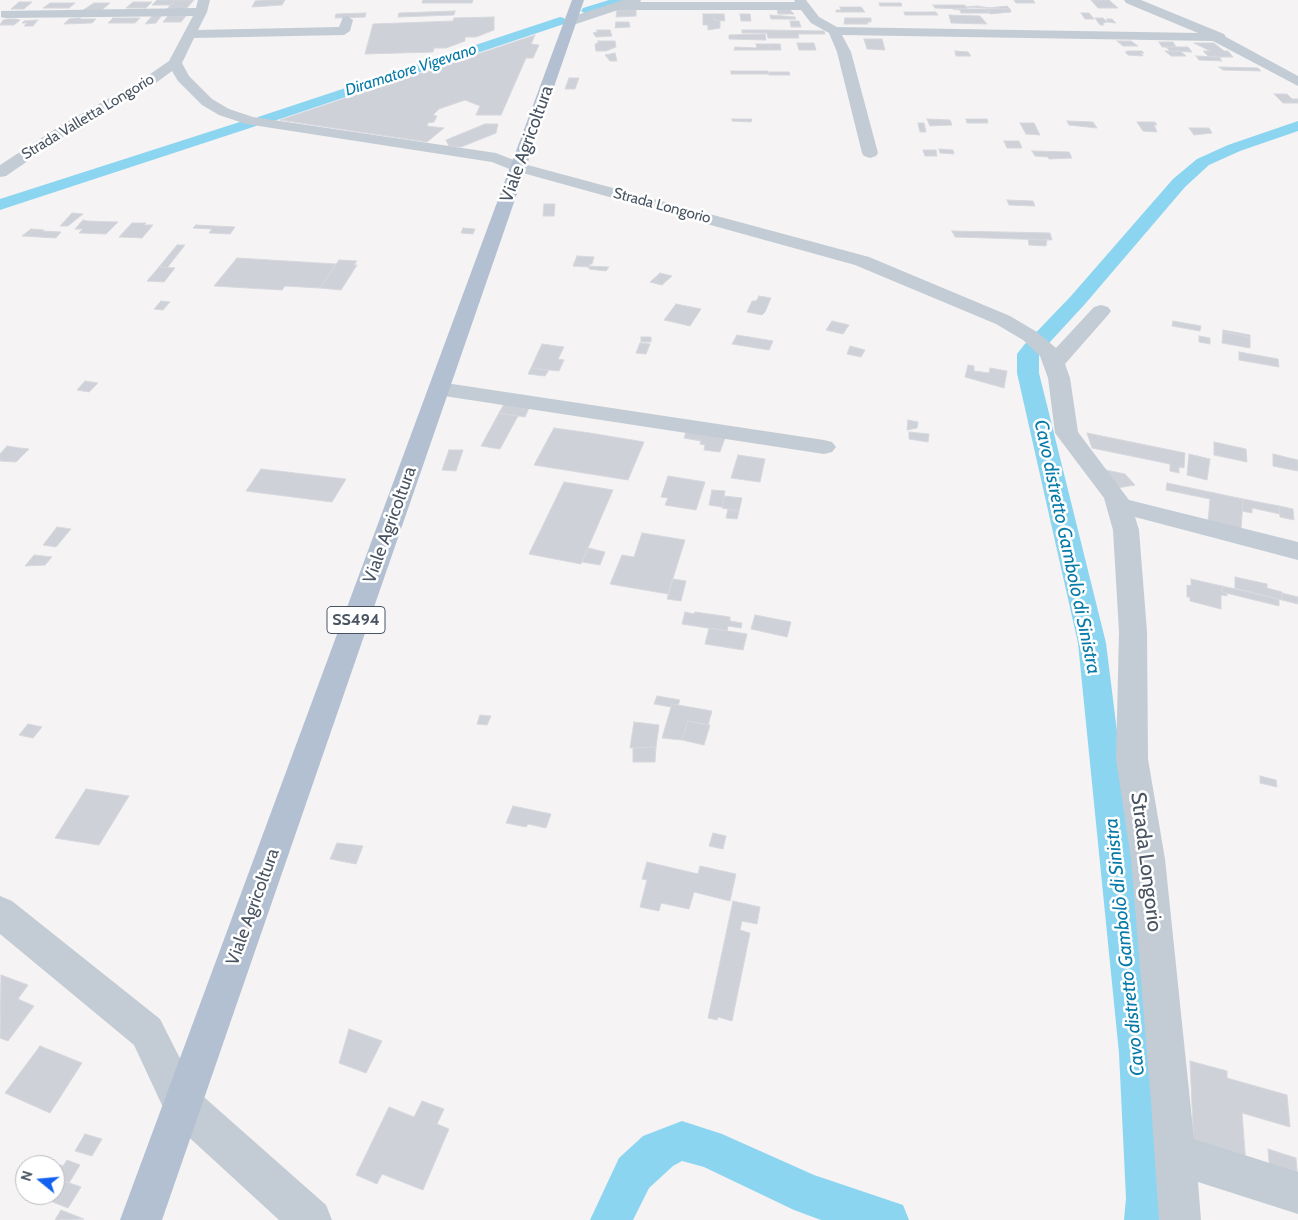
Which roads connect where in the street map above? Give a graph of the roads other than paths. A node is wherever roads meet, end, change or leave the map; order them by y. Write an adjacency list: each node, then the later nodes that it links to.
1 (635, 0): 5 (street)
2 (1130, 0): 11 (street)
3 (802, 3): 5 (street); 9 (street)
4 (202, 6): 7 (street); 10 (street)
5 (618, 6): 6 (street)
6 (574, 13): 15 (main road, Viale Agricoltura / SS494)
7 (5, 14)
8 (347, 20): 10 (street)
9 (834, 31): 11 (street); 14 (street)
10 (190, 34): 12 (street)
11 (1219, 37): 13 (street)
12 (175, 63): 15 (street, Strada Longorio); 16 (street, Strada Valletta Longorio)
13 (1298, 82)
14 (870, 152)
15 (518, 167): 18 (street, Strada Longorio); 19 (main road, Viale Agricoltura / SS494)
16 (0, 172)
17 (1100, 311): 18 (street)
18 (1042, 349): 21 (street, Strada Longorio)
19 (439, 389): 20 (street); 24 (main road, Viale Agricoltura / SS494)
20 (824, 447)
21 (1118, 505): 22 (street); 25 (street, Strada Longorio)
22 (1298, 551)
23 (0, 912): 24 (street)
24 (182, 1104): 27 (main road, Viale Agricoltura / SS494); 28 (street)
25 (1175, 1154): 26 (street); 29 (street, Strada Longorio)
26 (1298, 1193)
27 (141, 1220)
28 (312, 1220)
29 (1180, 1220)

